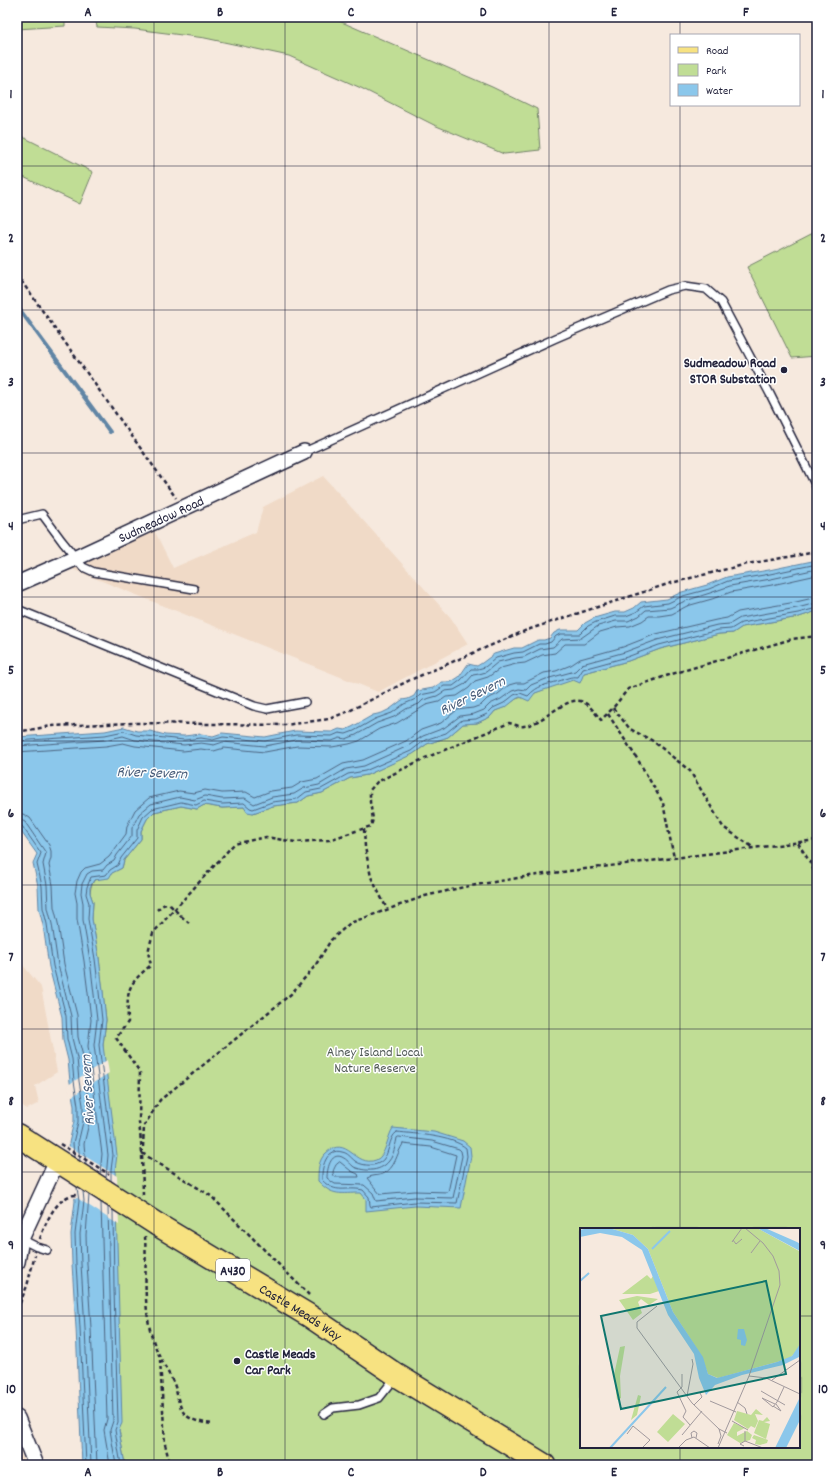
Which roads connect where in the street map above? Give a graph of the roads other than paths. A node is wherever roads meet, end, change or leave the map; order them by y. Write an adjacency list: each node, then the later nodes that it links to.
1 (304, 452): 2 (lane); 4 (street, Sudmeadow Road)
2 (817, 488)
3 (17, 520): 4 (lane)
4 (76, 558): 5 (street, Sudmeadow Road); 6 (lane)
5 (17, 584)
6 (194, 589)
7 (17, 609): 8 (lane)
8 (305, 702)
9 (17, 1135): 10 (main road, A430)
10 (58, 1162): 11 (street); 14 (main road, Castle Meads Way / A430, bridge)
11 (21, 1239): 12 (lane); 13 (street)
12 (47, 1250)
13 (17, 1262)
14 (398, 1376): 15 (lane); 18 (main road, Castle Meads Way / A430)
15 (324, 1414)
16 (17, 1418): 17 (street)
17 (36, 1465)
18 (544, 1465)

